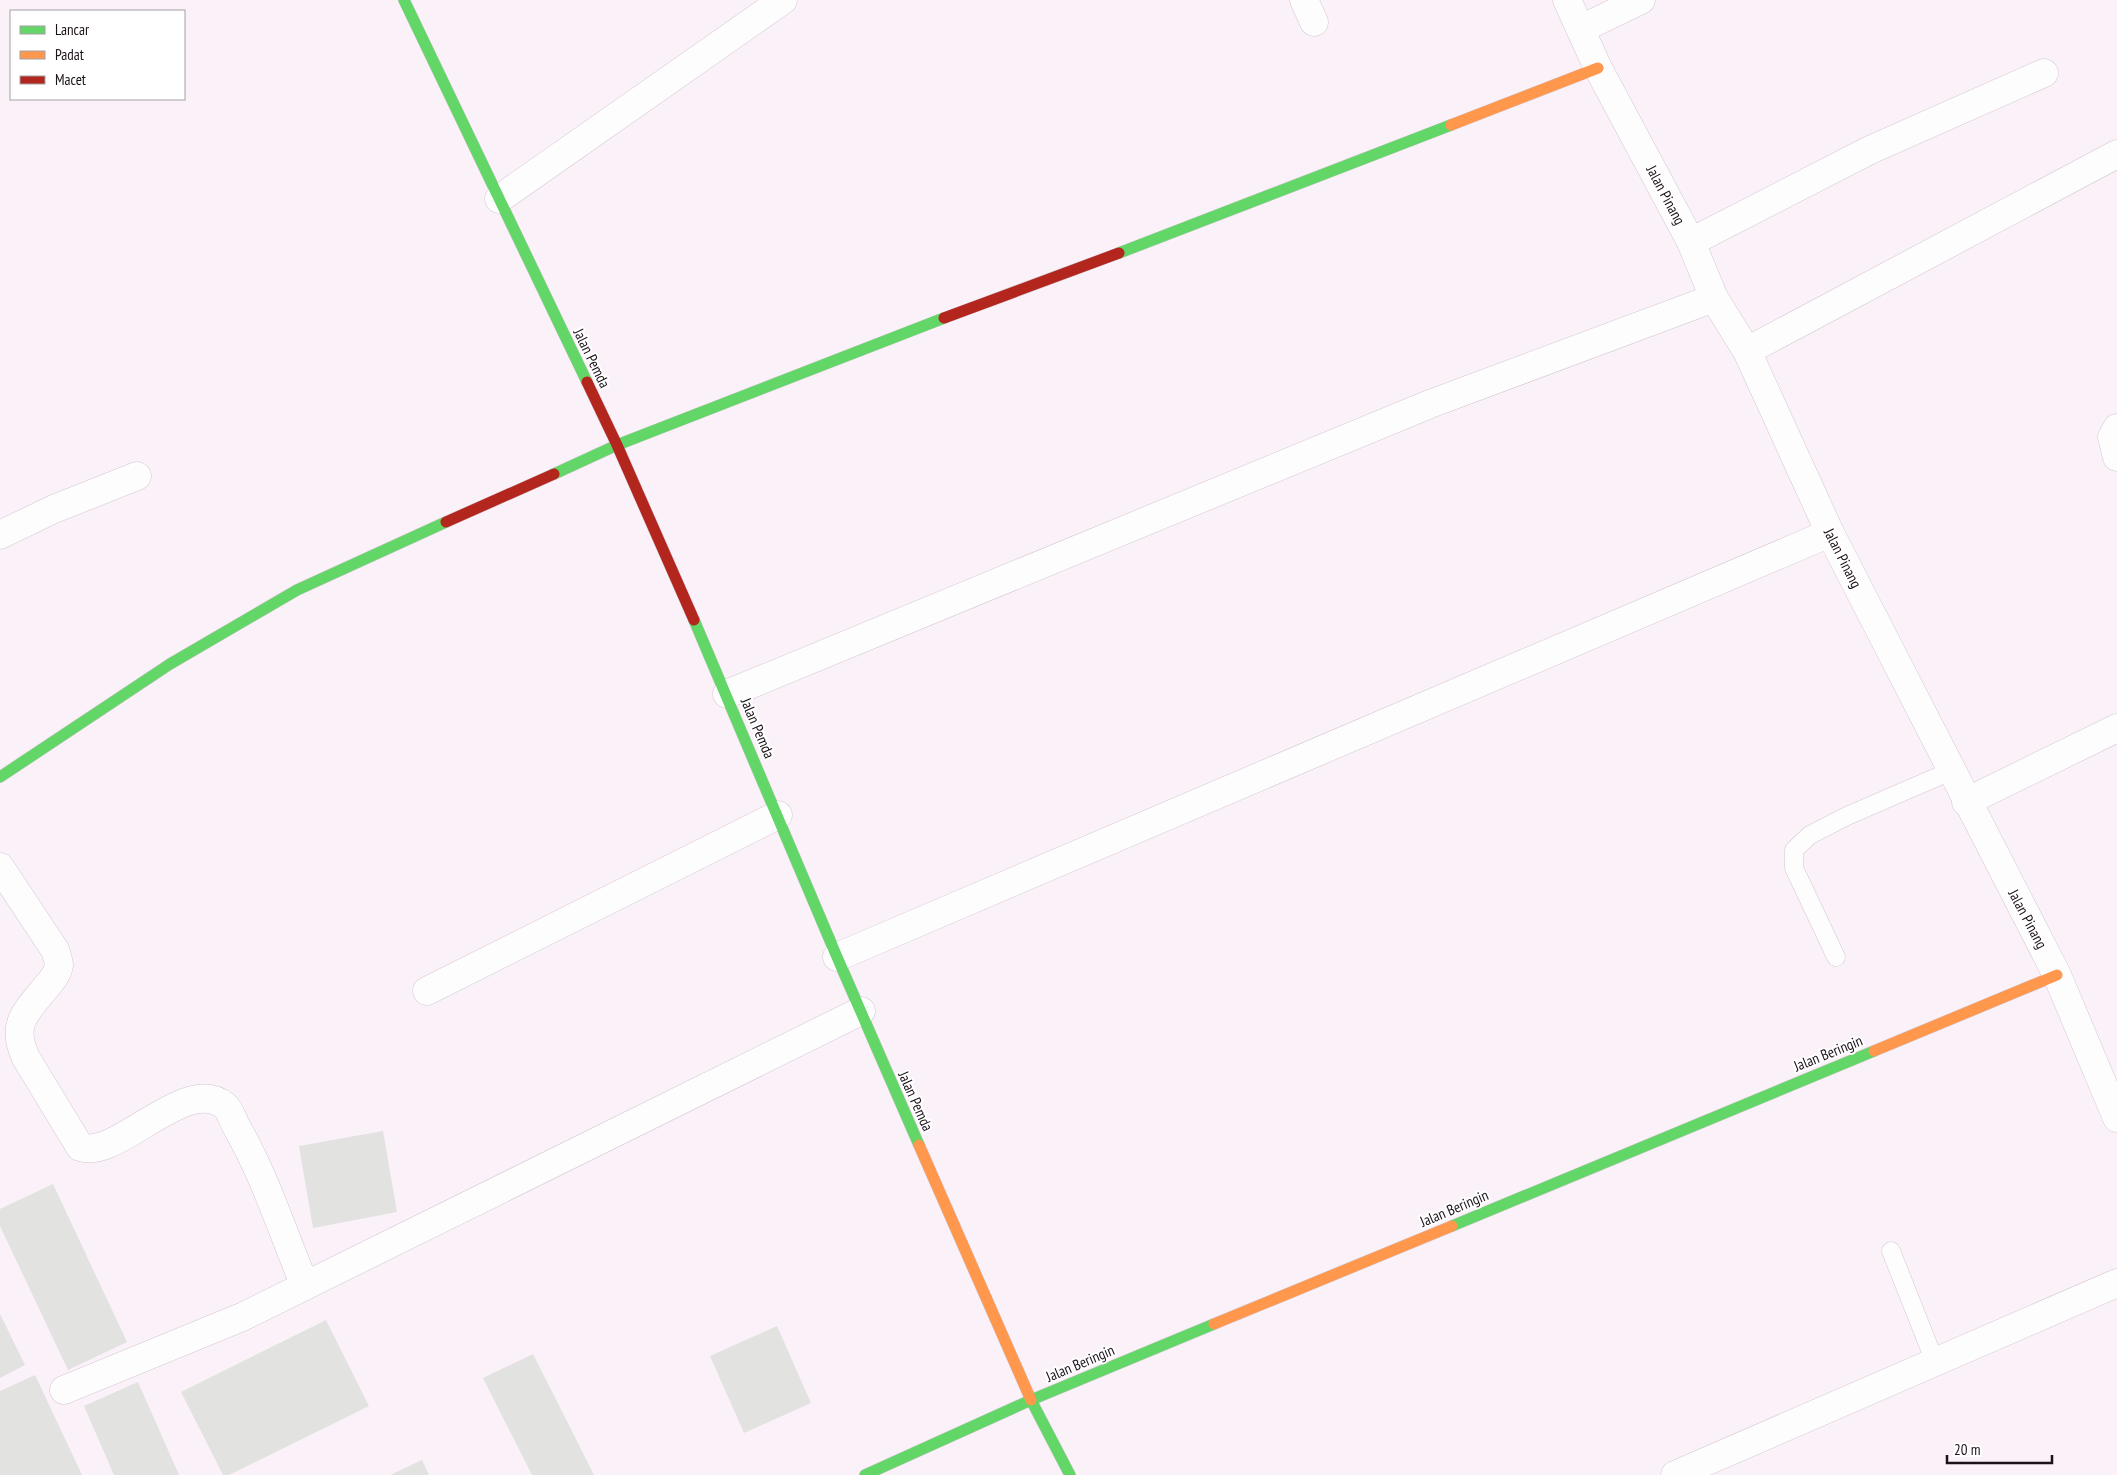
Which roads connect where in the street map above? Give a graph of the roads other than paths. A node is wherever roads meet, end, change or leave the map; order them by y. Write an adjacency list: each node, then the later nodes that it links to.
1 (404, 0): 9 (street, Jalan Pemda)
2 (783, 0): 9 (street)
3 (1567, 0): 5 (street, Jalan Pinang)
4 (1641, 0): 5 (street)
5 (1581, 29): 6 (street, Jalan Pinang)
6 (1598, 68): 10 (street, Jalan Pinang); 14 (street)
7 (2044, 73): 10 (street)
8 (2117, 154): 12 (street)
9 (499, 199): 14 (street, Jalan Pemda)
10 (1691, 242): 11 (street, Jalan Pinang)
11 (1714, 298): 12 (street, Jalan Pinang); 19 (street)
12 (1747, 351): 17 (street, Jalan Pinang)
13 (2117, 428): 15 (street)
14 (617, 445): 19 (street, Jalan Pemda); 22 (street)
15 (2117, 457)
16 (137, 476): 18 (street)
17 (1830, 533): 21 (street, Jalan Pinang); 26 (street)
18 (0, 534)
19 (727, 694): 24 (street, Jalan Pemda)
20 (2117, 728): 23 (street)
21 (1951, 771): 23 (street, Jalan Pinang); 27 (lane)
22 (0, 777)
23 (1966, 802): 28 (street, Jalan Pinang)
24 (778, 815): 26 (street, Jalan Pemda); 29 (street)
25 (0, 867): 34 (street)
26 (837, 957): 30 (street, Jalan Pemda)
27 (1836, 958)
28 (2057, 975): 31 (street, Jalan Pinang); 37 (street, Jalan Beringin)
29 (427, 991)
30 (861, 1011): 34 (street); 37 (street, Jalan Pemda)
31 (2114, 1105)
32 (1890, 1250): 35 (lane)
33 (2117, 1283): 35 (street)
34 (305, 1286): 36 (street)
35 (1935, 1362): 40 (street)
36 (64, 1390)
37 (1031, 1400): 38 (street, Jalan Beringin); 39 (street, Jalan Pemda)
38 (865, 1475)
39 (1070, 1475)
40 (1675, 1475)

